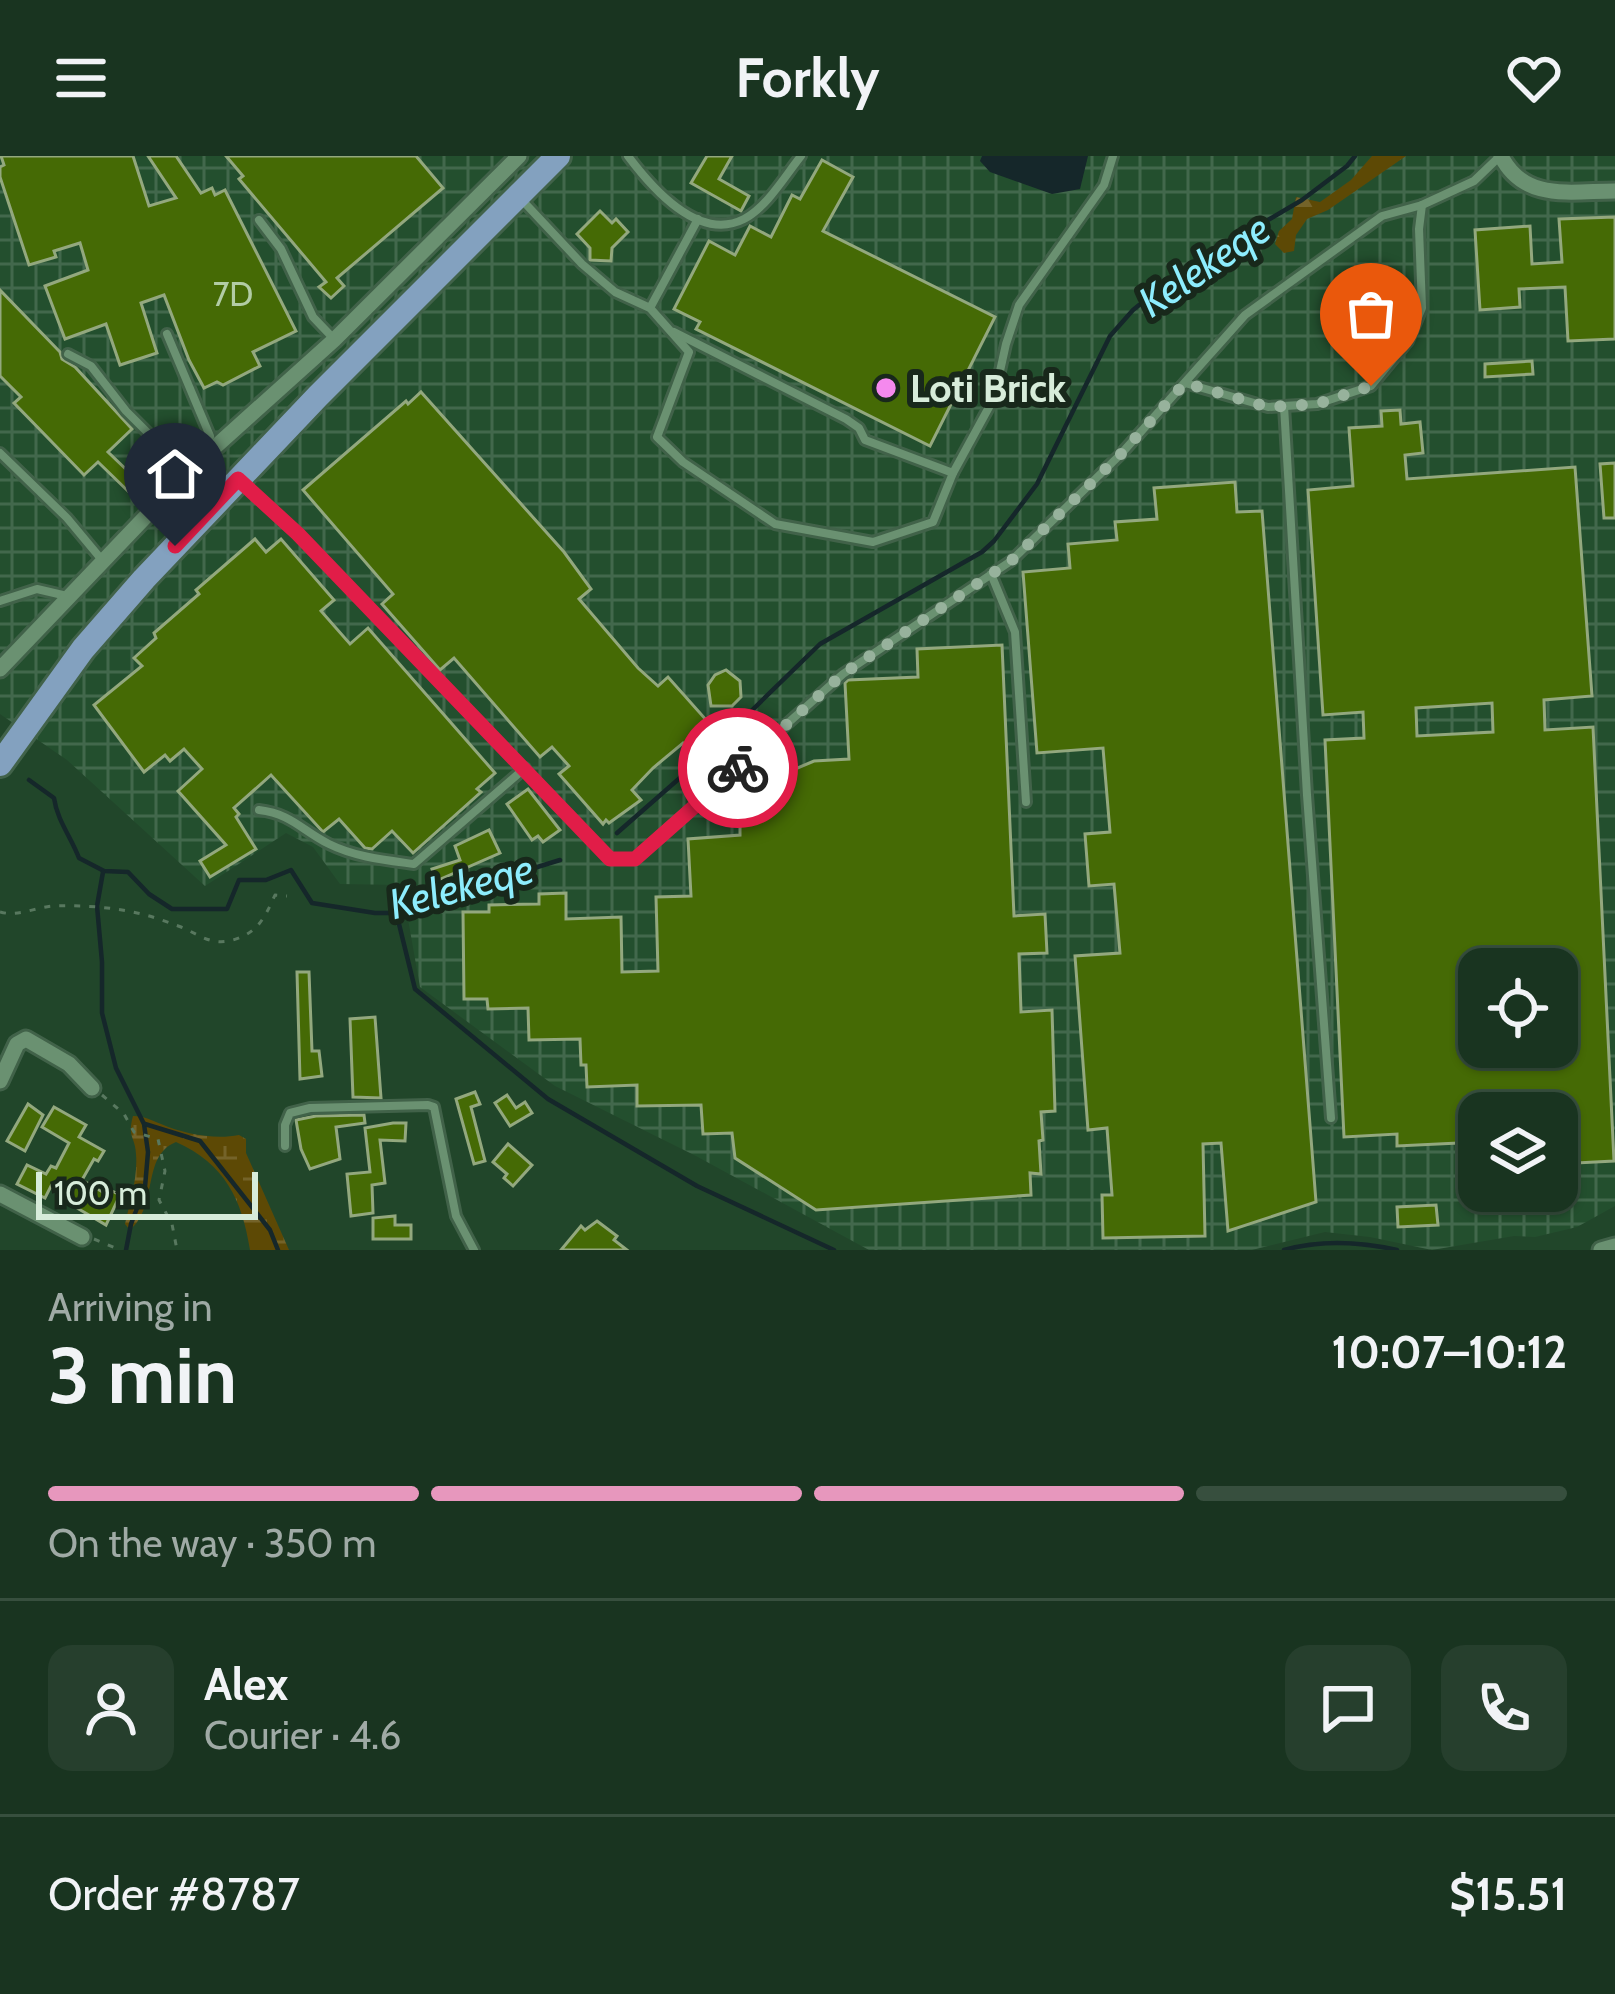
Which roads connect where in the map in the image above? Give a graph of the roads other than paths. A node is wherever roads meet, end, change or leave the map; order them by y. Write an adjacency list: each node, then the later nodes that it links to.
1 (519, 156): 15 (street)
2 (558, 156): 8 (main road)
3 (628, 156): 10 (lane)
4 (801, 156): 10 (lane)
5 (1113, 156): 22 (lane)
6 (1501, 156): 7 (street); 9 (lane)
7 (1615, 191)
8 (518, 196): 12 (lane); 23 (main road)
9 (1422, 205): 17 (lane); 18 (lane)
10 (698, 219): 12 (lane)
11 (259, 220): 15 (lane)
12 (650, 308): 13 (lane)
13 (669, 330): 22 (lane); 22 (lane)
14 (167, 334): 19 (lane)
15 (334, 340): 21 (street)
16 (68, 354): 21 (lane)
17 (1185, 383): 18 (lane); 25 (lane)
18 (1284, 406): 35 (lane)
19 (210, 436)
20 (0, 453): 24 (lane)
21 (194, 466): 24 (street)
22 (953, 473)
23 (238, 479): 29 (main road); 30 (lane)
24 (102, 560): 26 (street)
25 (991, 574): 30 (lane); 31 (lane)
26 (68, 596): 27 (lane); 28 (street)
27 (0, 602)
28 (0, 669)
29 (0, 764)
30 (525, 768): 32 (lane)
31 (1026, 802)
32 (259, 809)
33 (0, 1081): 34 (street)
34 (92, 1088)
35 (1331, 1118)
36 (285, 1146): 40 (lane)
37 (0, 1194): 38 (street)
38 (82, 1237)
39 (1615, 1246): 41 (street)
40 (474, 1250)
41 (1601, 1250)

